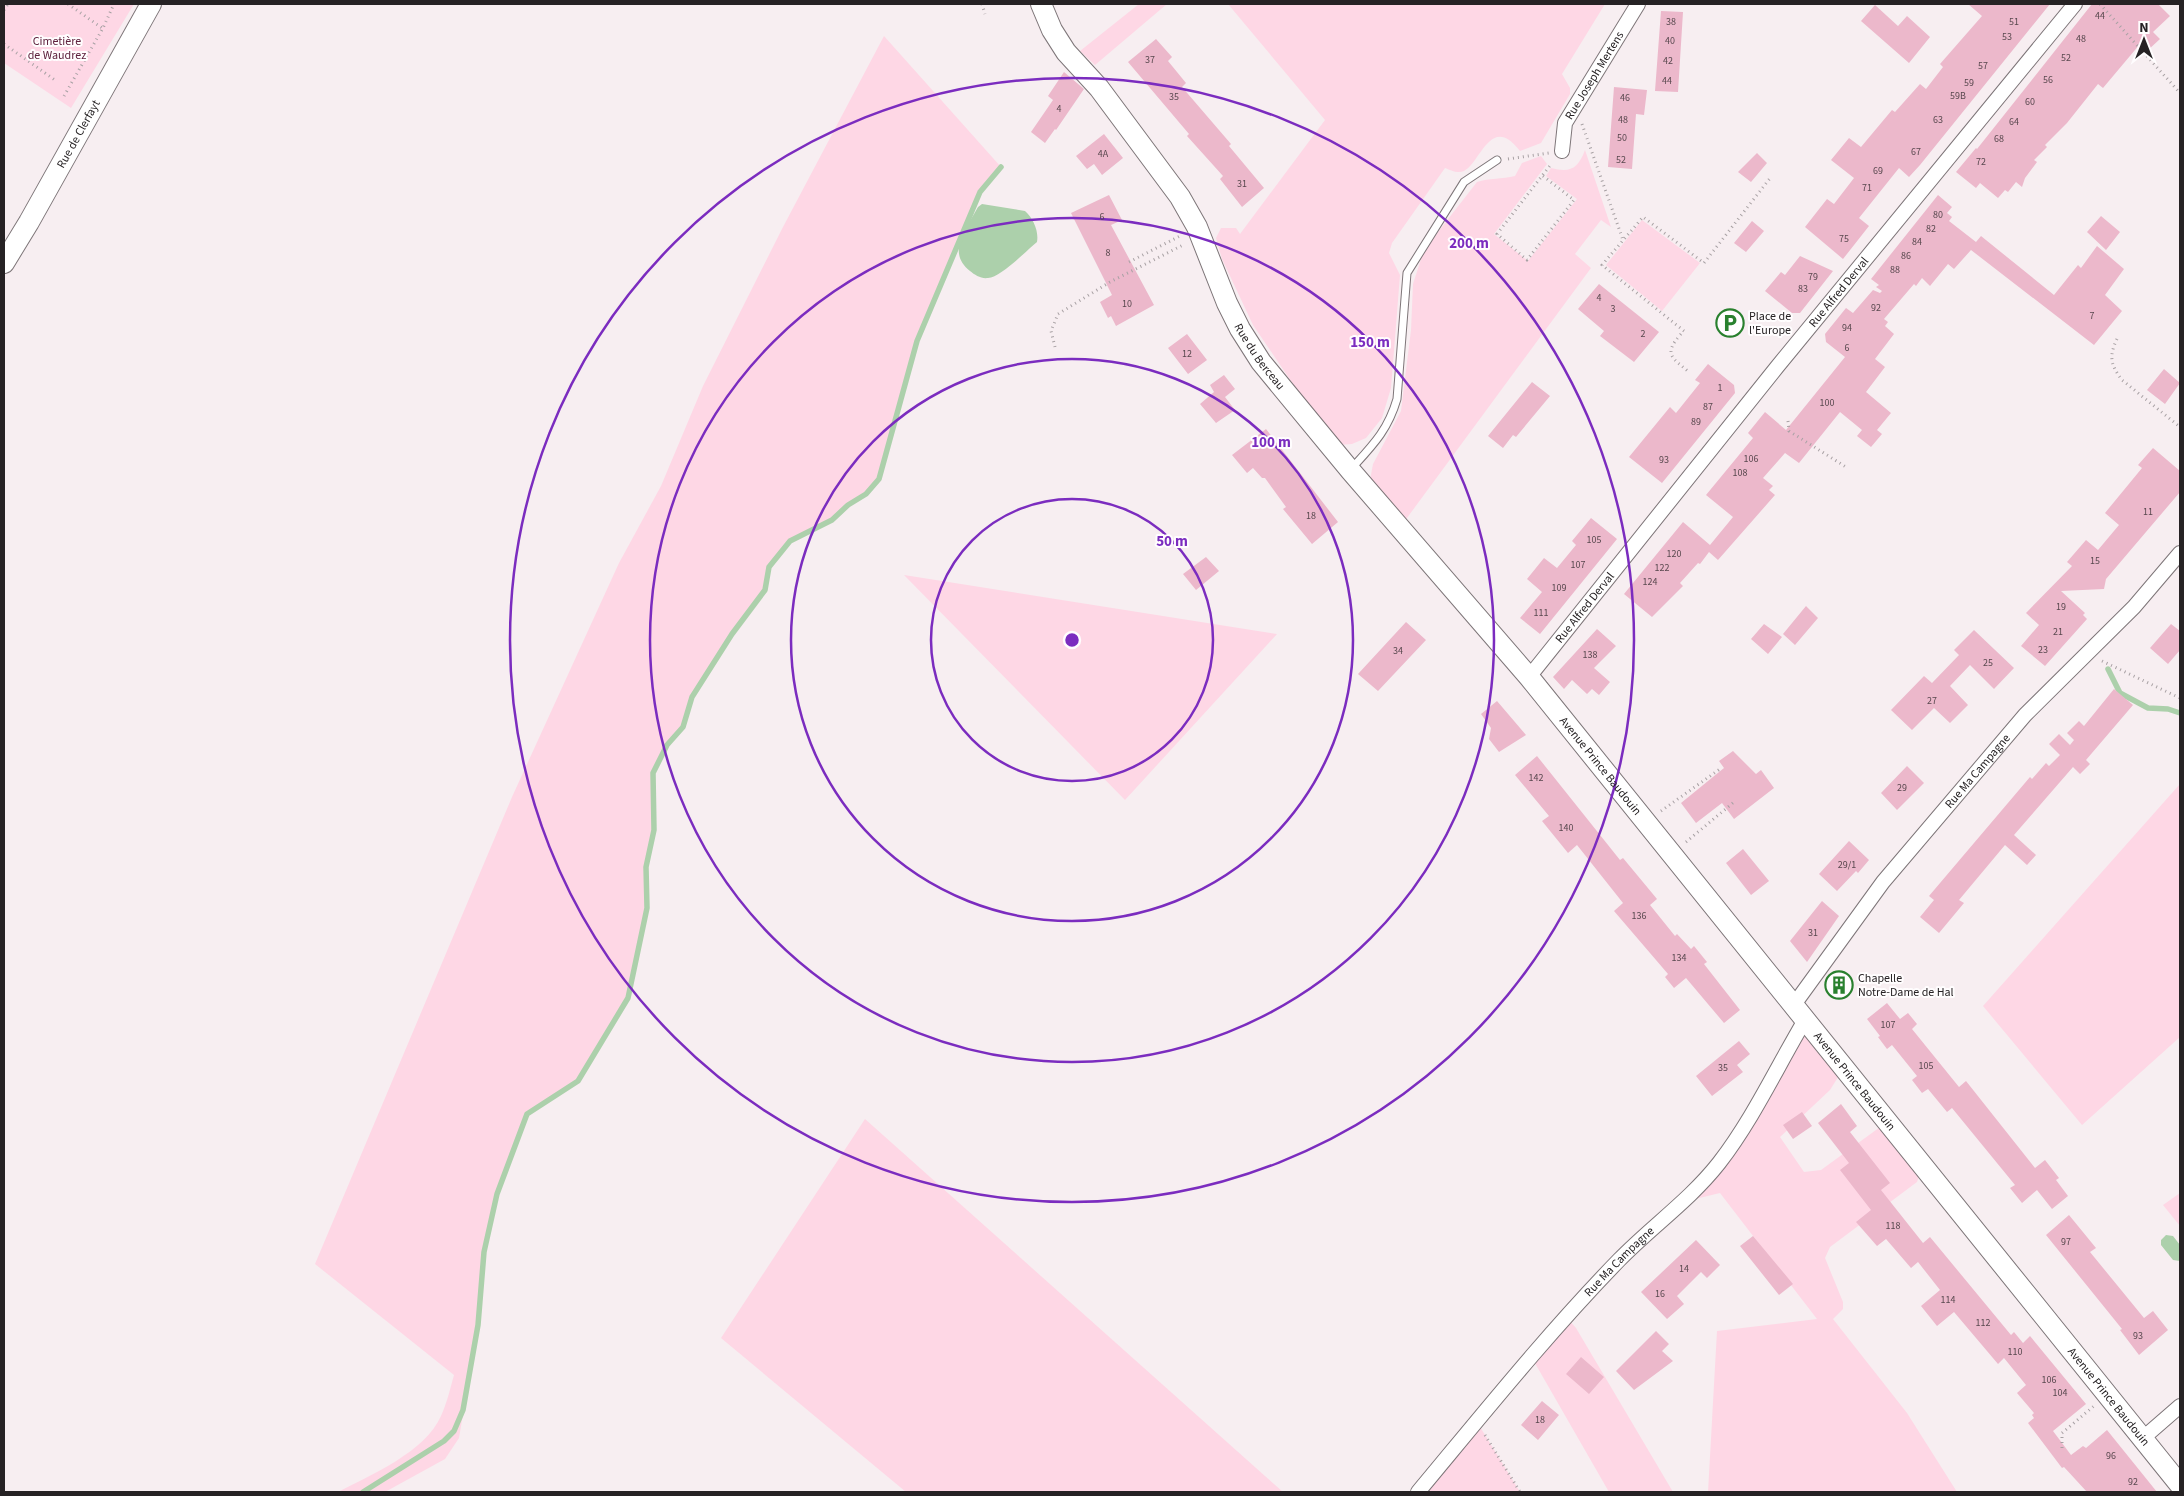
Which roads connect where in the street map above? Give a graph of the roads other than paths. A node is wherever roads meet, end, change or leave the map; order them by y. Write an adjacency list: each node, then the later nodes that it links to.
1 (151, 4): 7 (street, Rue de Clerfayt)
2 (1041, 4): 8 (street, Rue du Berceau)
3 (1638, 4): 5 (street, Rue Joseph Mertens)
4 (2075, 4): 10 (street, Rue Alfred Derval)
5 (1562, 151)
6 (1497, 160): 8 (lane)
7 (4, 263)
8 (1350, 470): 10 (street, Rue du Berceau)
9 (2180, 553): 11 (street, Rue Ma Campagne)
10 (1528, 677): 11 (street, Avenue Prince Baudouin)
11 (1799, 1013): 13 (street, Avenue Prince Baudouin); 15 (street, Rue Ma Campagne)
12 (2180, 1406): 13 (street)
13 (2142, 1440): 14 (street, Avenue Prince Baudouin)
14 (2180, 1485)
15 (1418, 1492)

